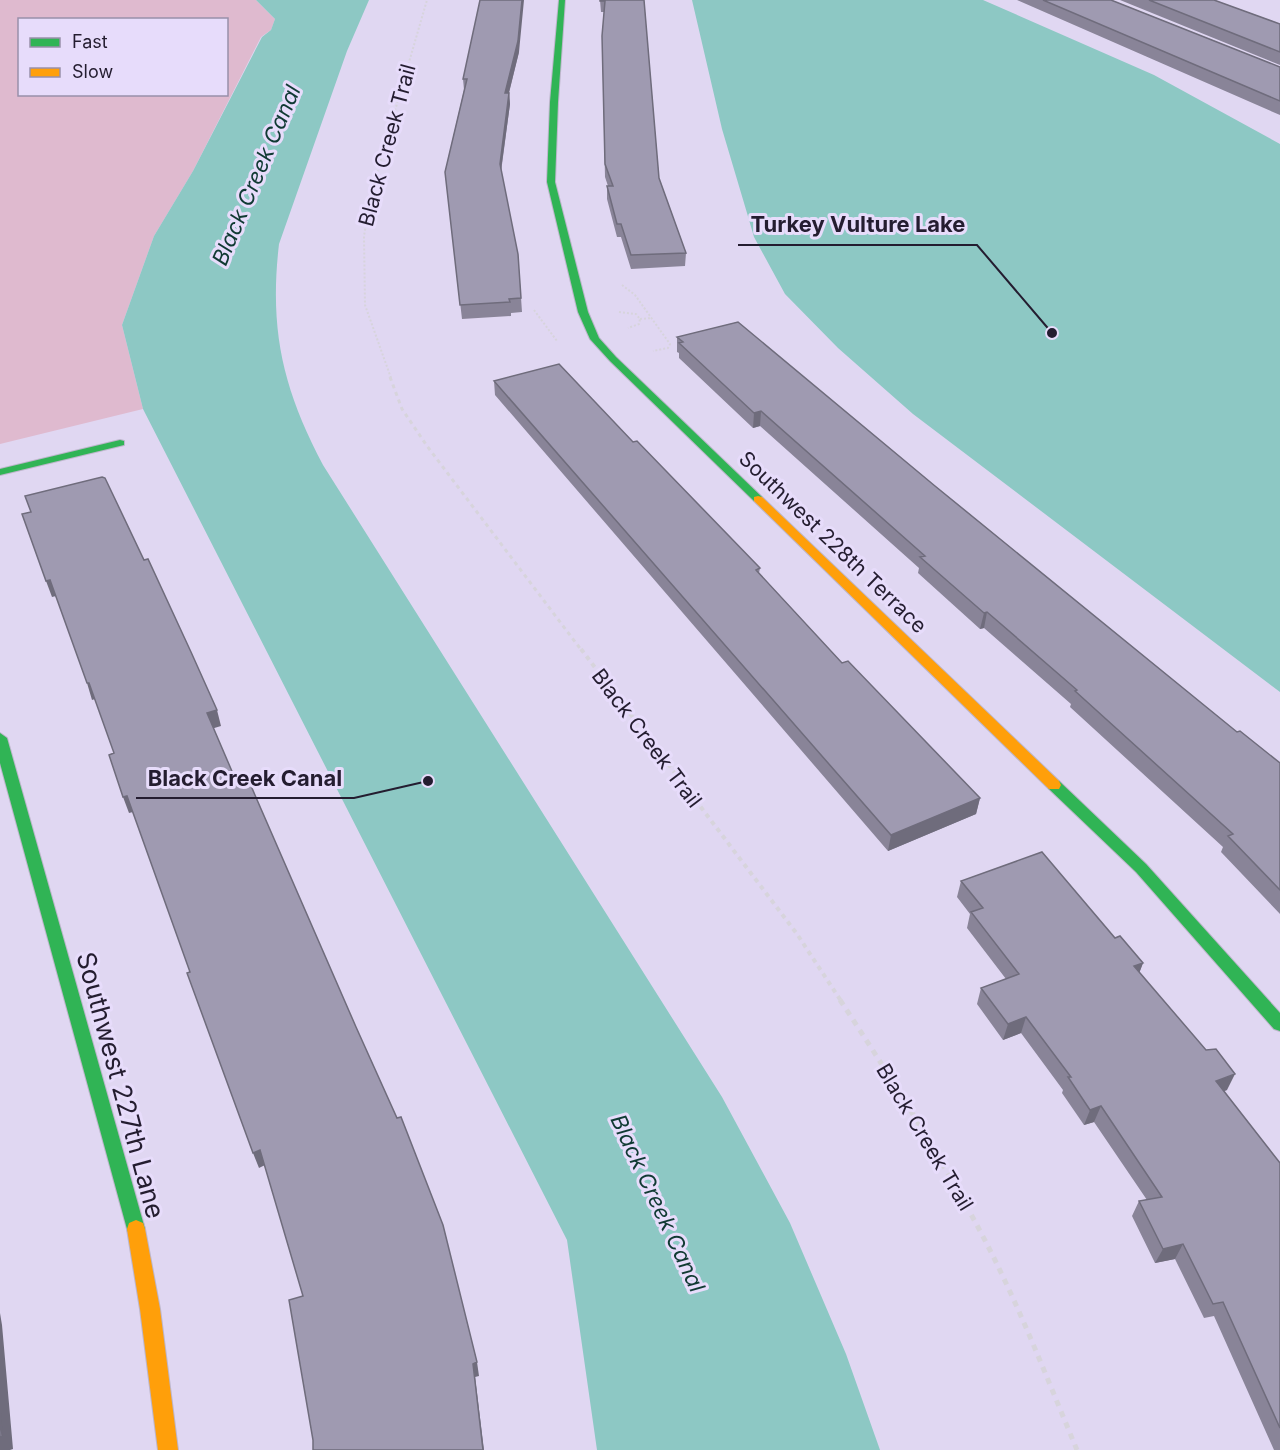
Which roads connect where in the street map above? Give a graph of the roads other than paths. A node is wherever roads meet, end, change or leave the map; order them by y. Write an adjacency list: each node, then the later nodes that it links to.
1 (562, 0): 5 (street, Southwest 228th Terrace)
2 (120, 443): 3 (street)
3 (0, 472)
4 (0, 738): 6 (street, Southwest 227th Lane)
5 (1280, 1024)
6 (168, 1450)

